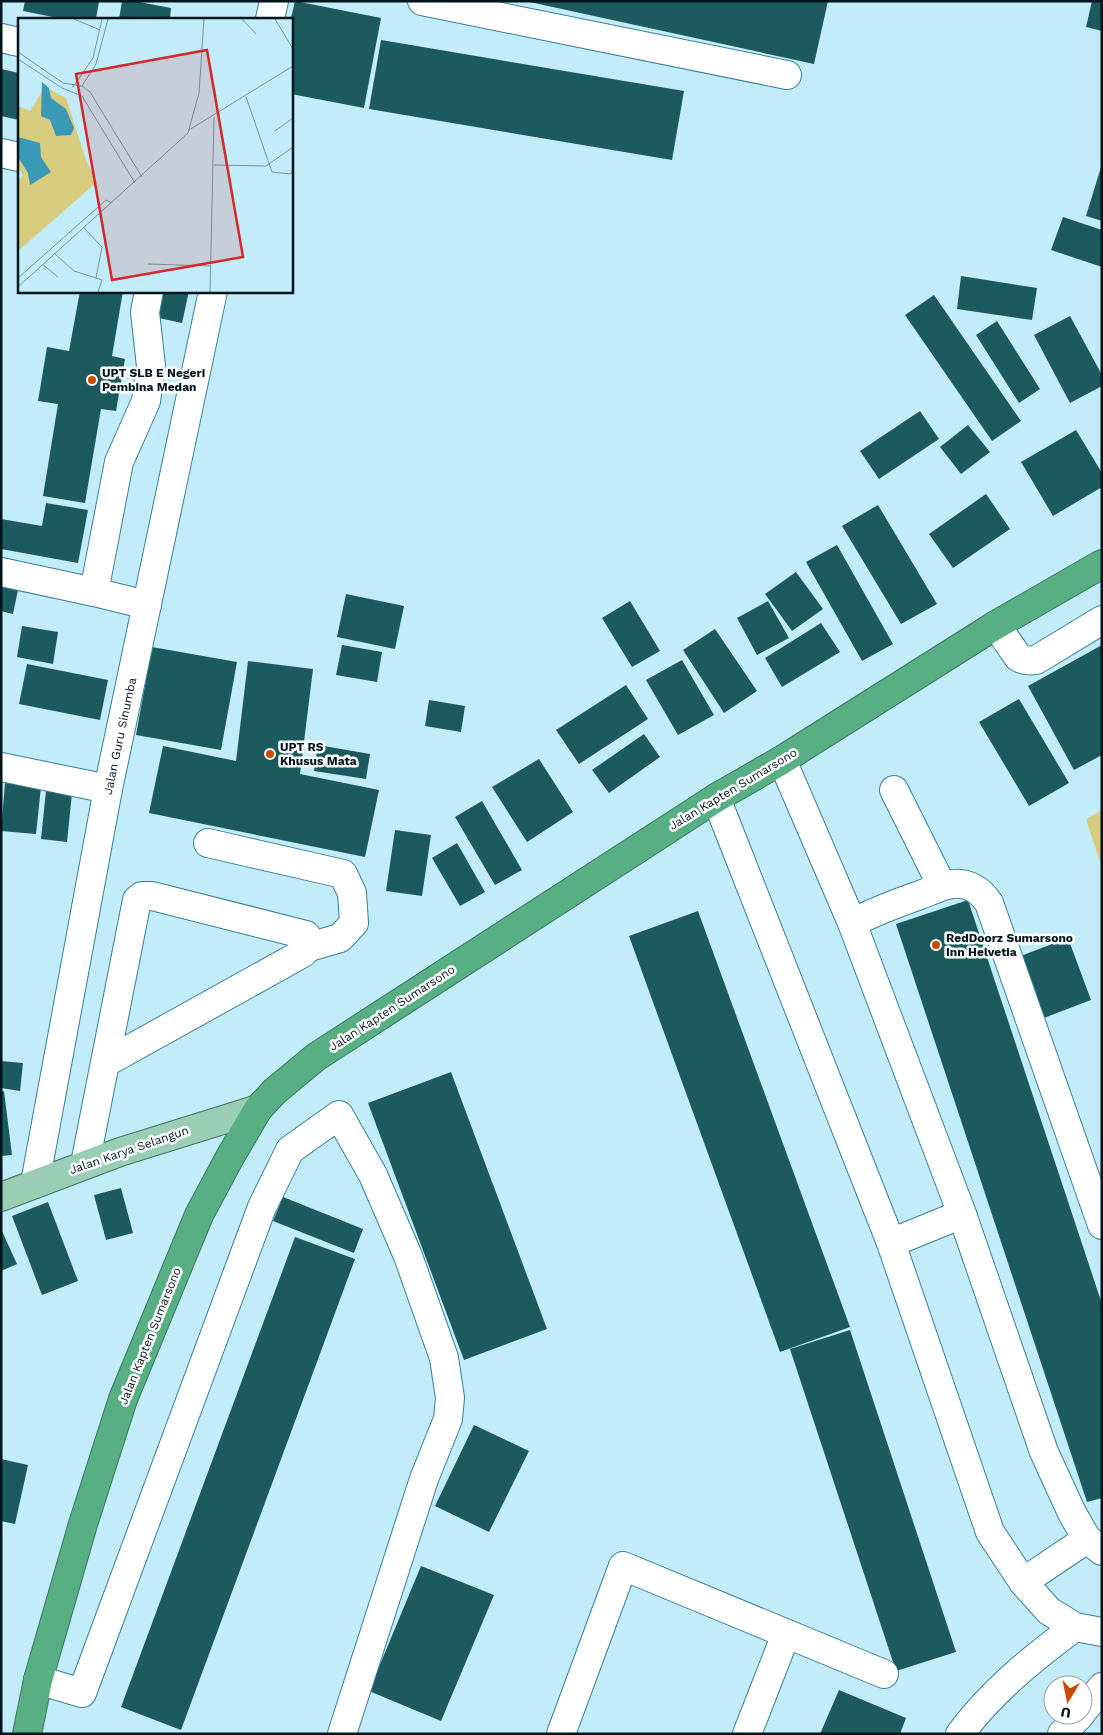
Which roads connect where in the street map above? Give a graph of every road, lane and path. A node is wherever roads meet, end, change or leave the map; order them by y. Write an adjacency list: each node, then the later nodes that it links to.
1 (274, 1): 3 (street)
2 (422, 1): 6 (street)
3 (270, 18)
4 (1, 38): 5 (street)
5 (18, 42)
6 (787, 75)
7 (1, 153): 8 (street)
8 (18, 157)
9 (149, 292): 13 (street)
10 (213, 292): 14 (street, Jalan Guru Sinumba)
11 (1102, 564): 16 (highway, Jalan Kapten Sumarsono)
12 (1, 572): 13 (street)
13 (94, 592): 14 (street)
14 (147, 605): 19 (street, Jalan Guru Sinumba)
15 (1102, 620): 16 (street)
16 (996, 625): 17 (highway, Jalan Kapten Sumarsono)
17 (782, 760): 21 (highway, Jalan Kapten Sumarsono); 24 (street)
18 (1, 767): 19 (street)
19 (108, 789): 29 (street, Jalan Guru Sinumba)
20 (894, 790): 23 (street)
21 (716, 798): 27 (highway, Jalan Kapten Sumarsono); 33 (street)
22 (208, 843): 25 (street)
23 (942, 886): 24 (street); 32 (street)
24 (852, 923): 31 (street)
25 (309, 947): 26 (street); 26 (street)
26 (105, 1063): 28 (street)
27 (258, 1110): 28 (main road, Jalan Karya Selangun); 40 (highway, Jalan Kapten Sumarsono)
28 (85, 1164): 29 (main road, Jalan Karya Selangun)
29 (35, 1183): 30 (main road, Jalan Karya Selangun)
30 (1, 1196)
31 (962, 1214): 33 (street); 34 (street)
32 (1102, 1225)
33 (891, 1243): 35 (street)
34 (1095, 1545): 35 (street)
35 (1023, 1582): 36 (street)
36 (1075, 1627): 37 (street); 47 (street)
37 (1102, 1632)
38 (786, 1634): 39 (street); 45 (street); 46 (street)
39 (884, 1674)
40 (38, 1680): 43 (highway, Jalan Kapten Sumarsono); 44 (street)
41 (1102, 1687): 42 (street)
42 (1093, 1698)
43 (27, 1734)
44 (342, 1734)
45 (561, 1734)
46 (747, 1734)
47 (960, 1734)

